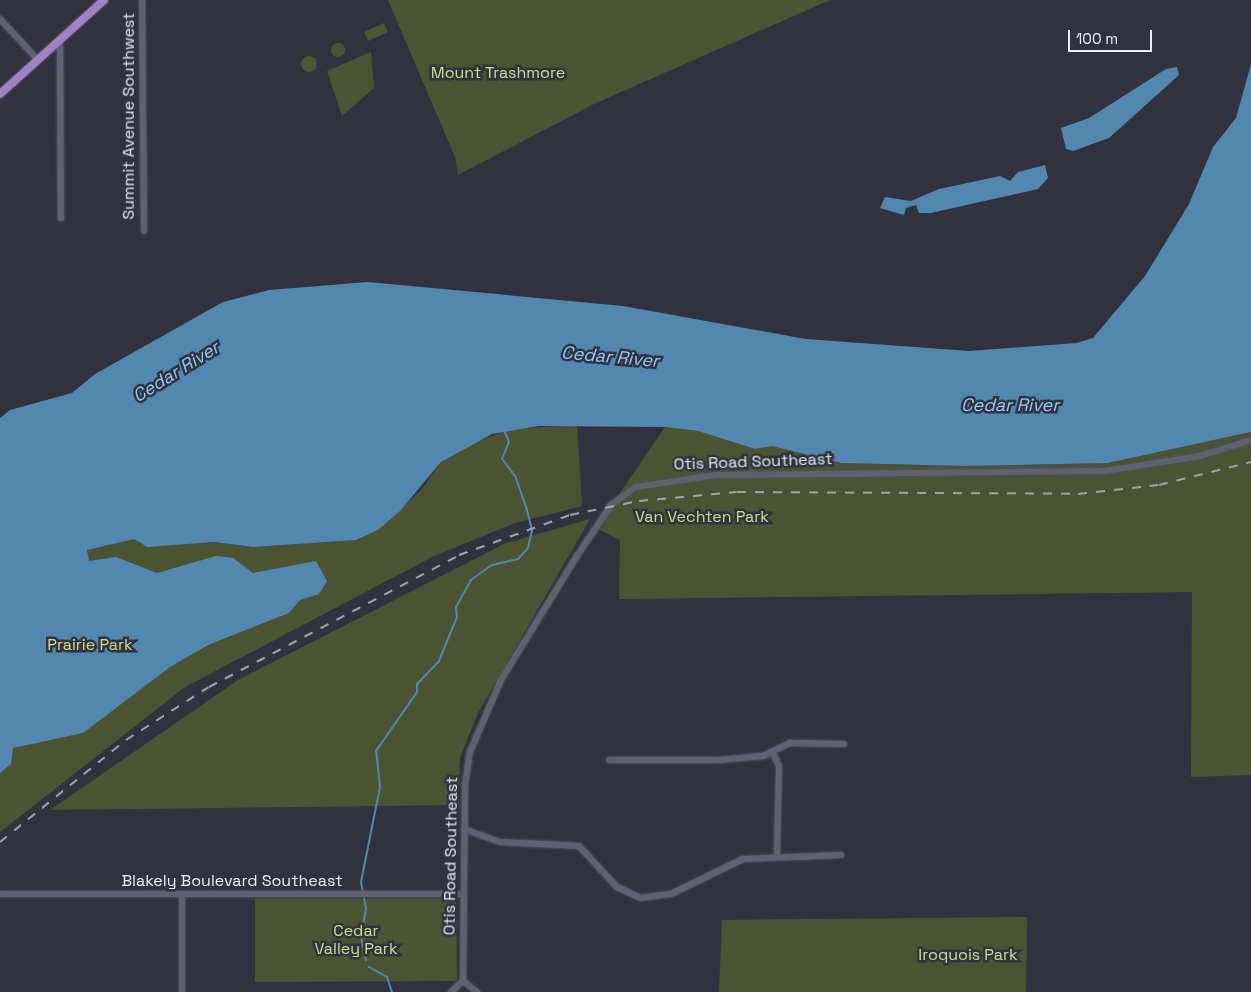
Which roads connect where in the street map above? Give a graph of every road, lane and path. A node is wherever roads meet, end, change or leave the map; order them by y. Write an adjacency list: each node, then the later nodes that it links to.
1 (104, 0): 4 (main road)
2 (142, 0): 8 (street, Summit Avenue Southwest)
3 (0, 19): 5 (street)
4 (60, 40): 5 (main road); 7 (street)
5 (38, 60): 6 (main road)
6 (0, 94)
7 (61, 218)
8 (144, 231)
9 (1251, 440): 13 (street, Otis Road Southeast)
10 (844, 744): 11 (street)
11 (773, 753): 12 (street); 15 (street)
12 (609, 760)
13 (464, 829): 15 (street); 17 (street, Otis Road Southeast)
14 (841, 855): 15 (street)
15 (777, 856)
16 (0, 894): 18 (street, Blakely Boulevard Southeast)
17 (463, 894): 18 (street, Blakely Boulevard Southeast); 19 (street, Otis Road Southeast)
18 (182, 895): 20 (street)
19 (463, 981): 21 (street); 22 (street)
20 (182, 992)
21 (451, 992)
22 (477, 992)

